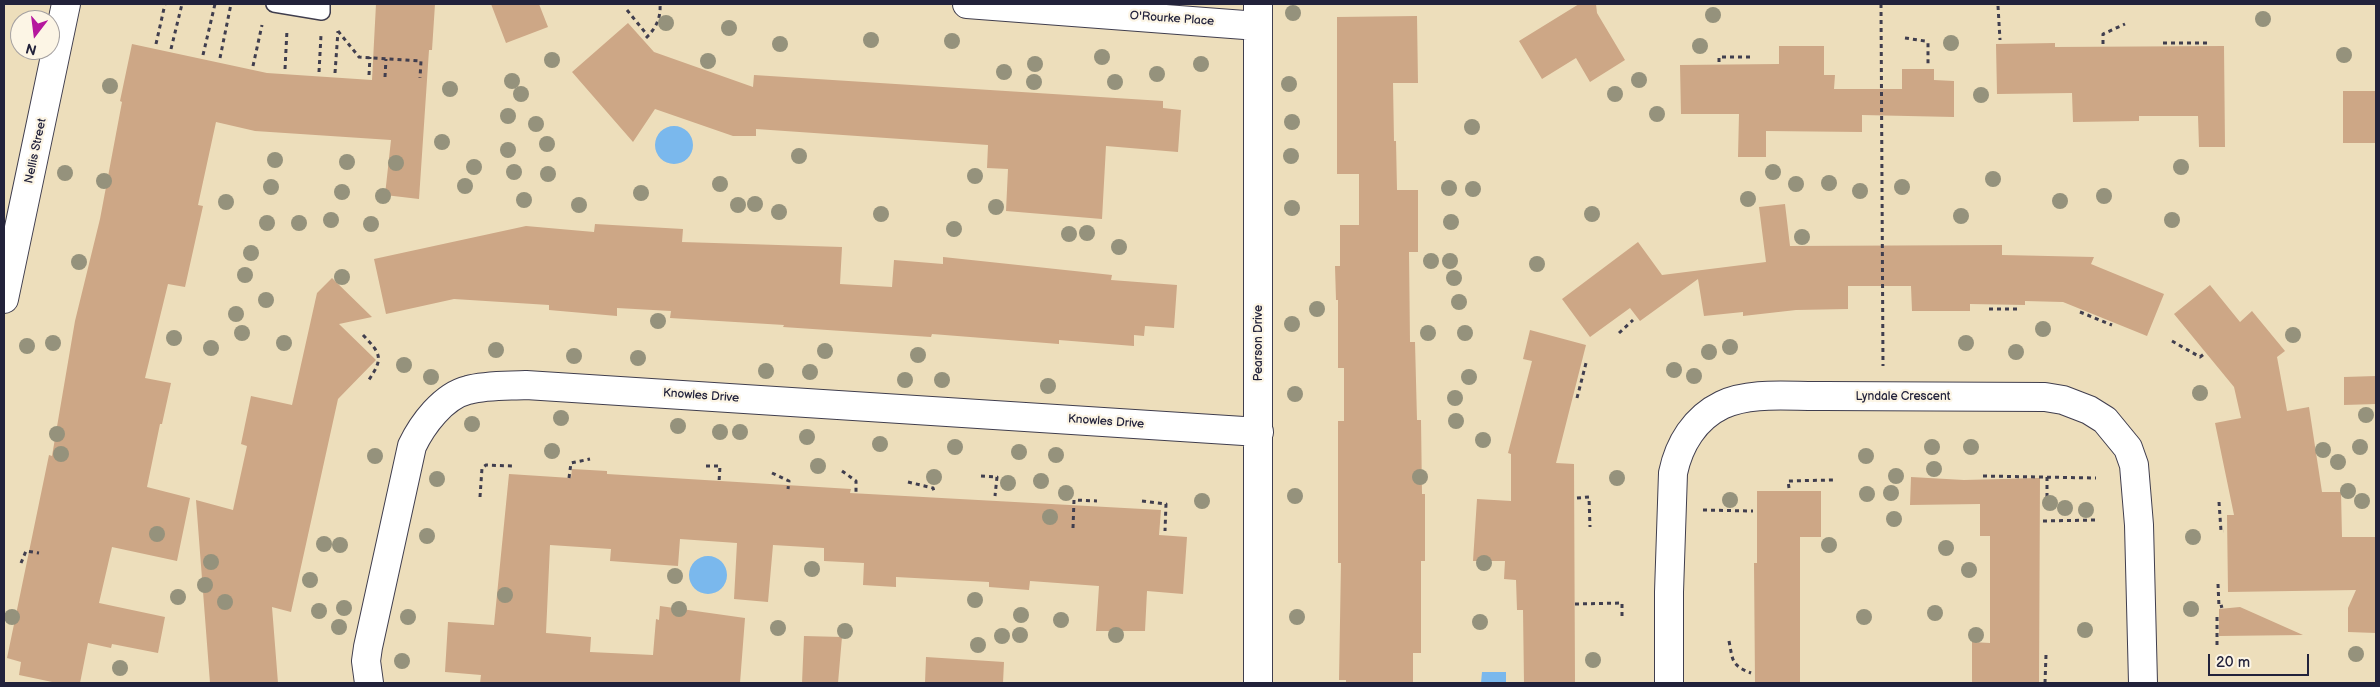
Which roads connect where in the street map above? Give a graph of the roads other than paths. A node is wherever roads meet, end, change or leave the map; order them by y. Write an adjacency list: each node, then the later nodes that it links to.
1 (66, 4): 6 (street, Nellis Street)
2 (967, 4): 5 (street, O'Rourke Place)
3 (282, 5): 4 (lane)
4 (322, 8)
5 (1258, 15): 7 (street, Pearson Drive)
6 (4, 299)
7 (1258, 432): 8 (street, Knowles Drive); 9 (street, Pearson Drive)
8 (370, 683)
9 (1258, 683)
10 (1669, 683): 11 (street, Lyndale Crescent)
11 (2143, 683)

